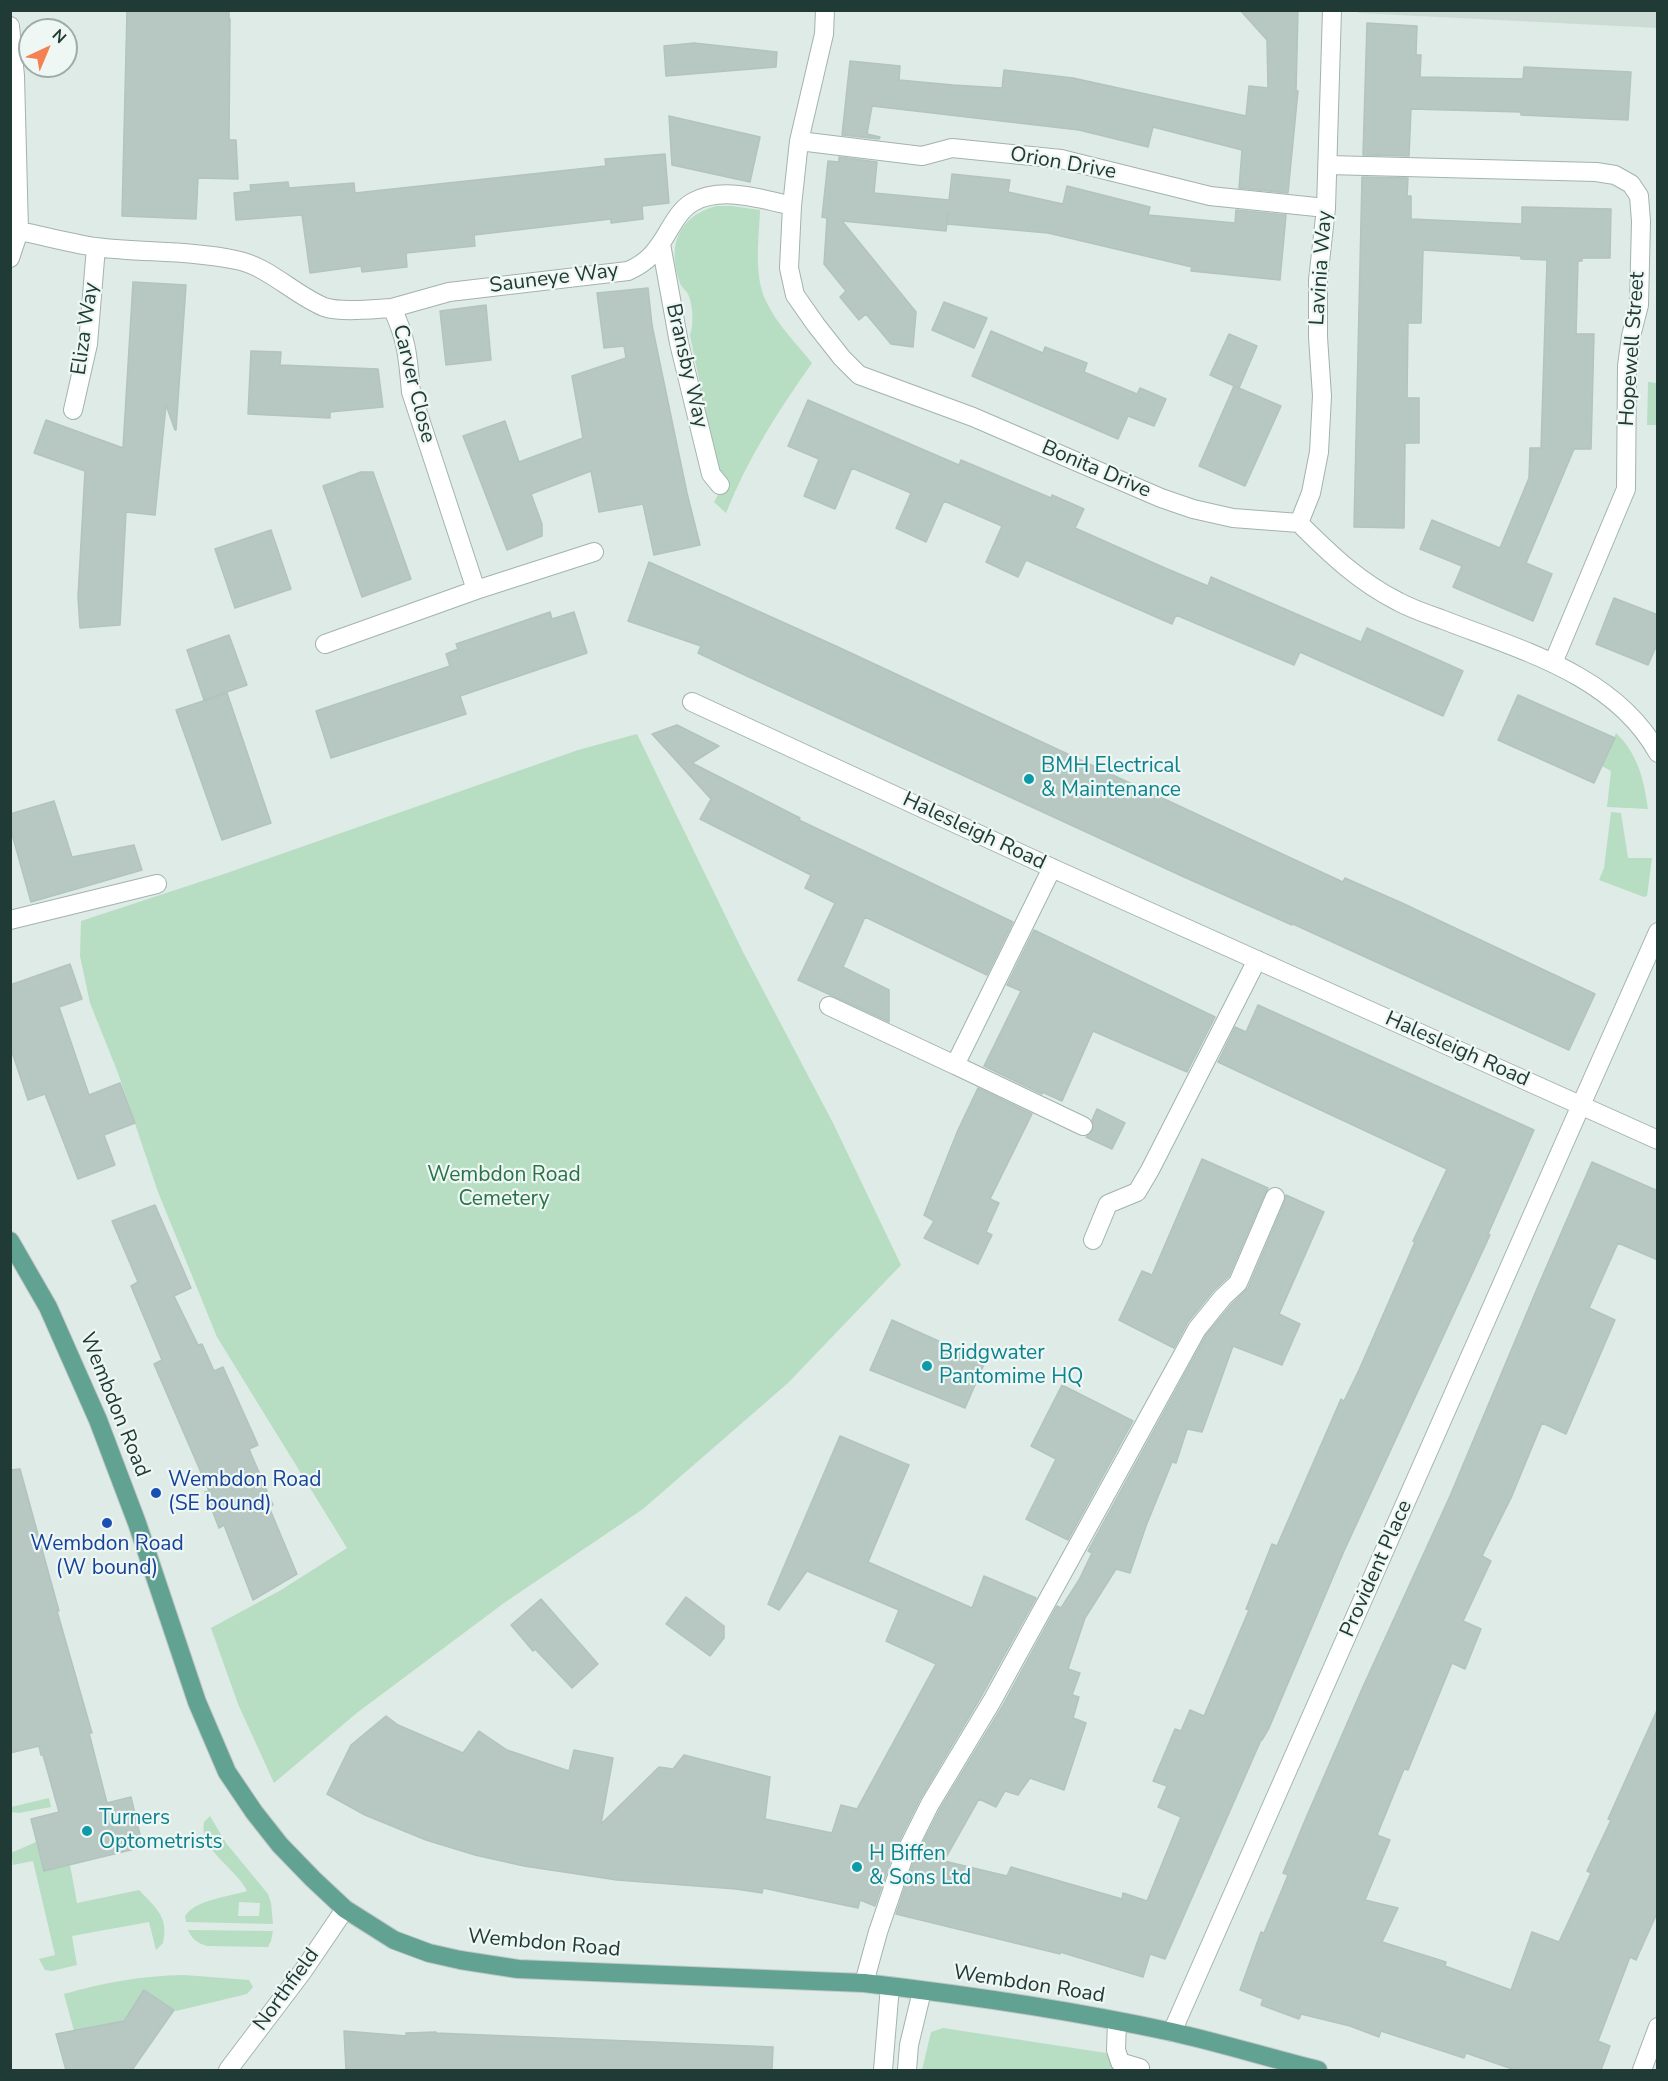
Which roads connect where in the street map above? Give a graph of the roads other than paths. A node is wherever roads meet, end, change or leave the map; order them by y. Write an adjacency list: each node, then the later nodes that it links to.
1 (825, 10): 4 (street, Bonita Drive)
2 (1332, 10): 5 (street, Lavinia Way)
3 (10, 26): 8 (street)
4 (800, 141): 6 (street, Bonita Drive); 7 (street, Orion Drive)
5 (1328, 165): 7 (street, Lavinia Way); 19 (street, Hopewell Street)
6 (792, 206): 9 (street, Sauneye Way); 15 (street, Bonita Drive)
7 (1326, 208): 15 (street, Lavinia Way)
8 (19, 231): 10 (street, Carver Close); 11 (street)
9 (661, 244): 12 (street, Sauneye Way); 14 (street, Bransby Way)
10 (96, 247): 12 (street, Carver Close); 13 (street, Eliza Way)
11 (10, 258)
12 (392, 308): 17 (street, Carver Close)
13 (73, 410)
14 (720, 485)
15 (1299, 523): 19 (street)
16 (594, 552): 17 (street)
17 (476, 590): 18 (street)
18 (325, 644)
19 (1553, 663): 21 (street)
20 (692, 702): 22 (street, Halesleigh Road)
21 (1658, 753)
22 (1052, 868): 26 (street, Halesleigh Road); 28 (street)
23 (157, 884): 24 (street)
24 (10, 920)
25 (1658, 932): 29 (street, Provident Place)
26 (1257, 960): 29 (street, Halesleigh Road); 34 (street)
27 (829, 1006): 28 (street)
28 (955, 1065): 30 (street)
29 (1581, 1105): 31 (street, Halesleigh Road); 41 (street, Provident Place)
30 (1083, 1126)
31 (1658, 1140)
32 (1275, 1197): 36 (street)
33 (10, 1240): 35 (main road, Wembdon Road)
34 (1093, 1240)
35 (345, 1909): 36 (main road, Wembdon Road); 42 (street, Northfield)
36 (864, 1983): 37 (main road, Wembdon Road)
37 (890, 1986): 38 (main road, Wembdon Road); 43 (street)
38 (922, 1991): 39 (main road, Wembdon Road); 44 (street)
39 (1117, 2022): 41 (main road, Wembdon Road); 45 (street)
40 (1658, 2027): 47 (street)
41 (1172, 2032): 46 (main road, Wembdon Road)
42 (228, 2070)
43 (883, 2070)
44 (907, 2070)
45 (1139, 2070)
46 (1318, 2070)
47 (1642, 2070)

